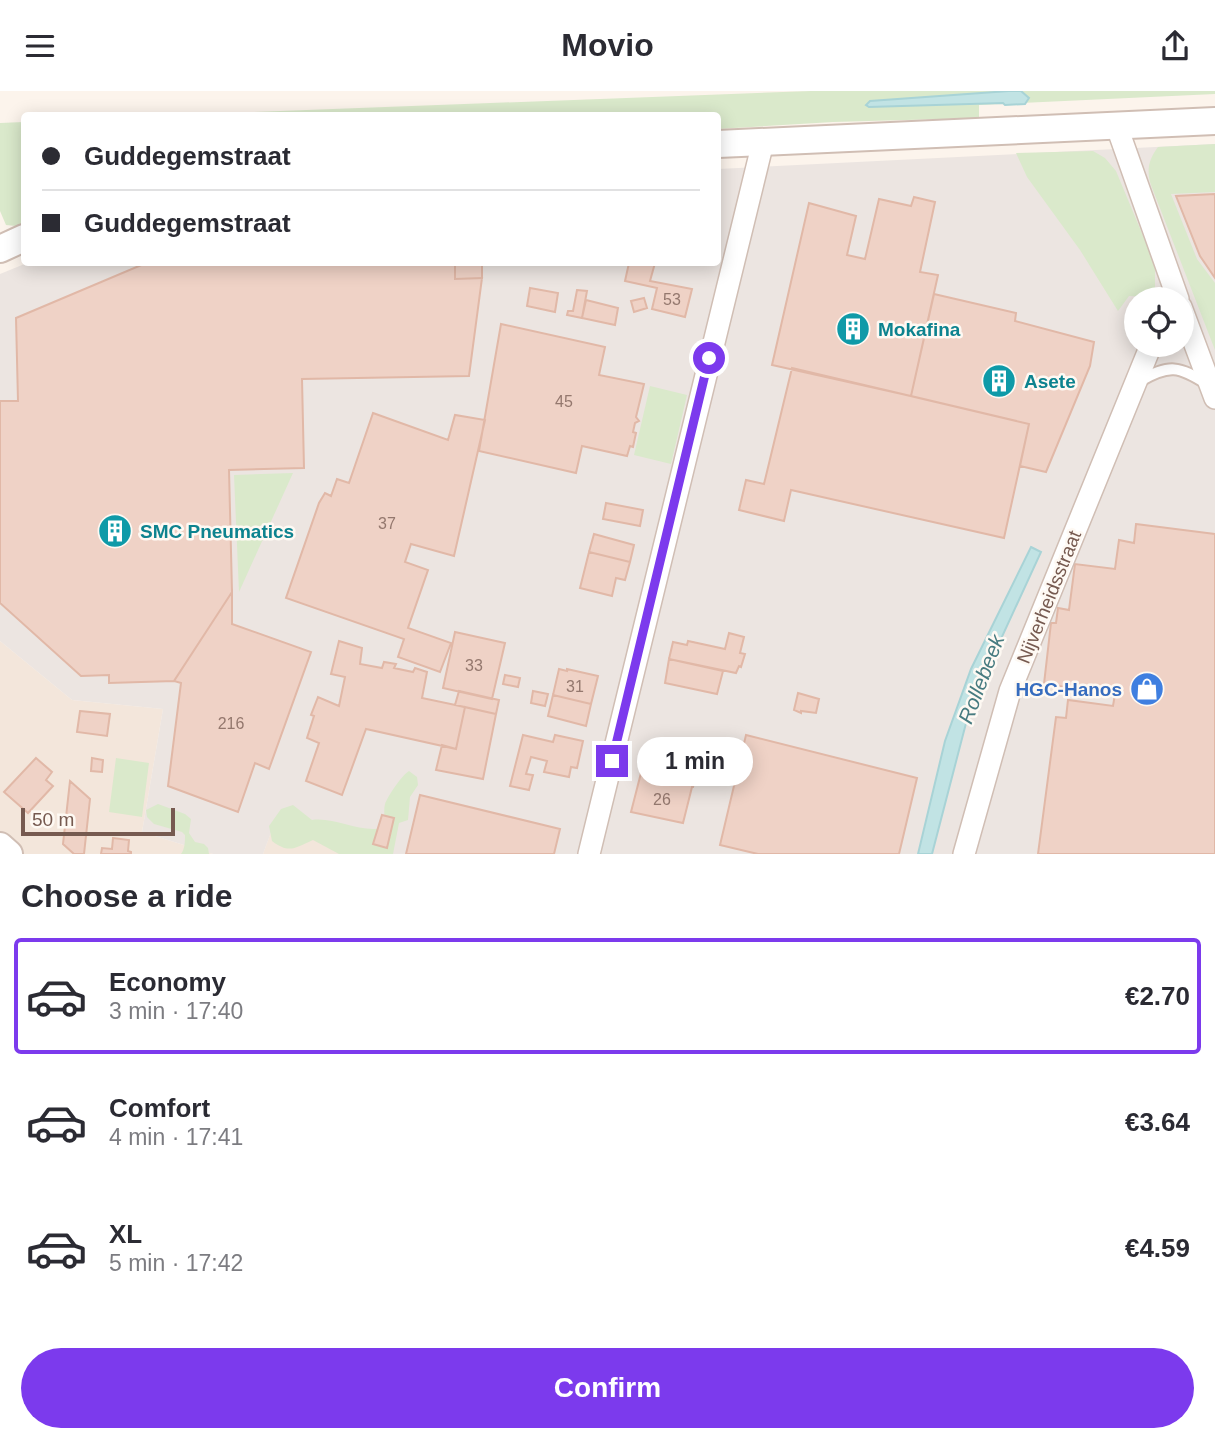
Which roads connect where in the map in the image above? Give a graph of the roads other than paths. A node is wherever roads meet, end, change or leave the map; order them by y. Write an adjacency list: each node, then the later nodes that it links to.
1 (1215, 121): 2 (street)
2 (1117, 127): 3 (street); 7 (street)
3 (763, 142): 4 (street); 14 (street)
4 (721, 144)
5 (21, 239): 6 (street)
6 (0, 249)
7 (1171, 287)
8 (1194, 342): 11 (street)
9 (1147, 357): 10 (street, Nijverheidsstraat)
10 (1137, 383): 11 (lane); 15 (street, Nijverheidsstraat)
11 (1213, 392)
12 (0, 846): 13 (street)
13 (9, 854)
14 (589, 854)
15 (964, 854)

